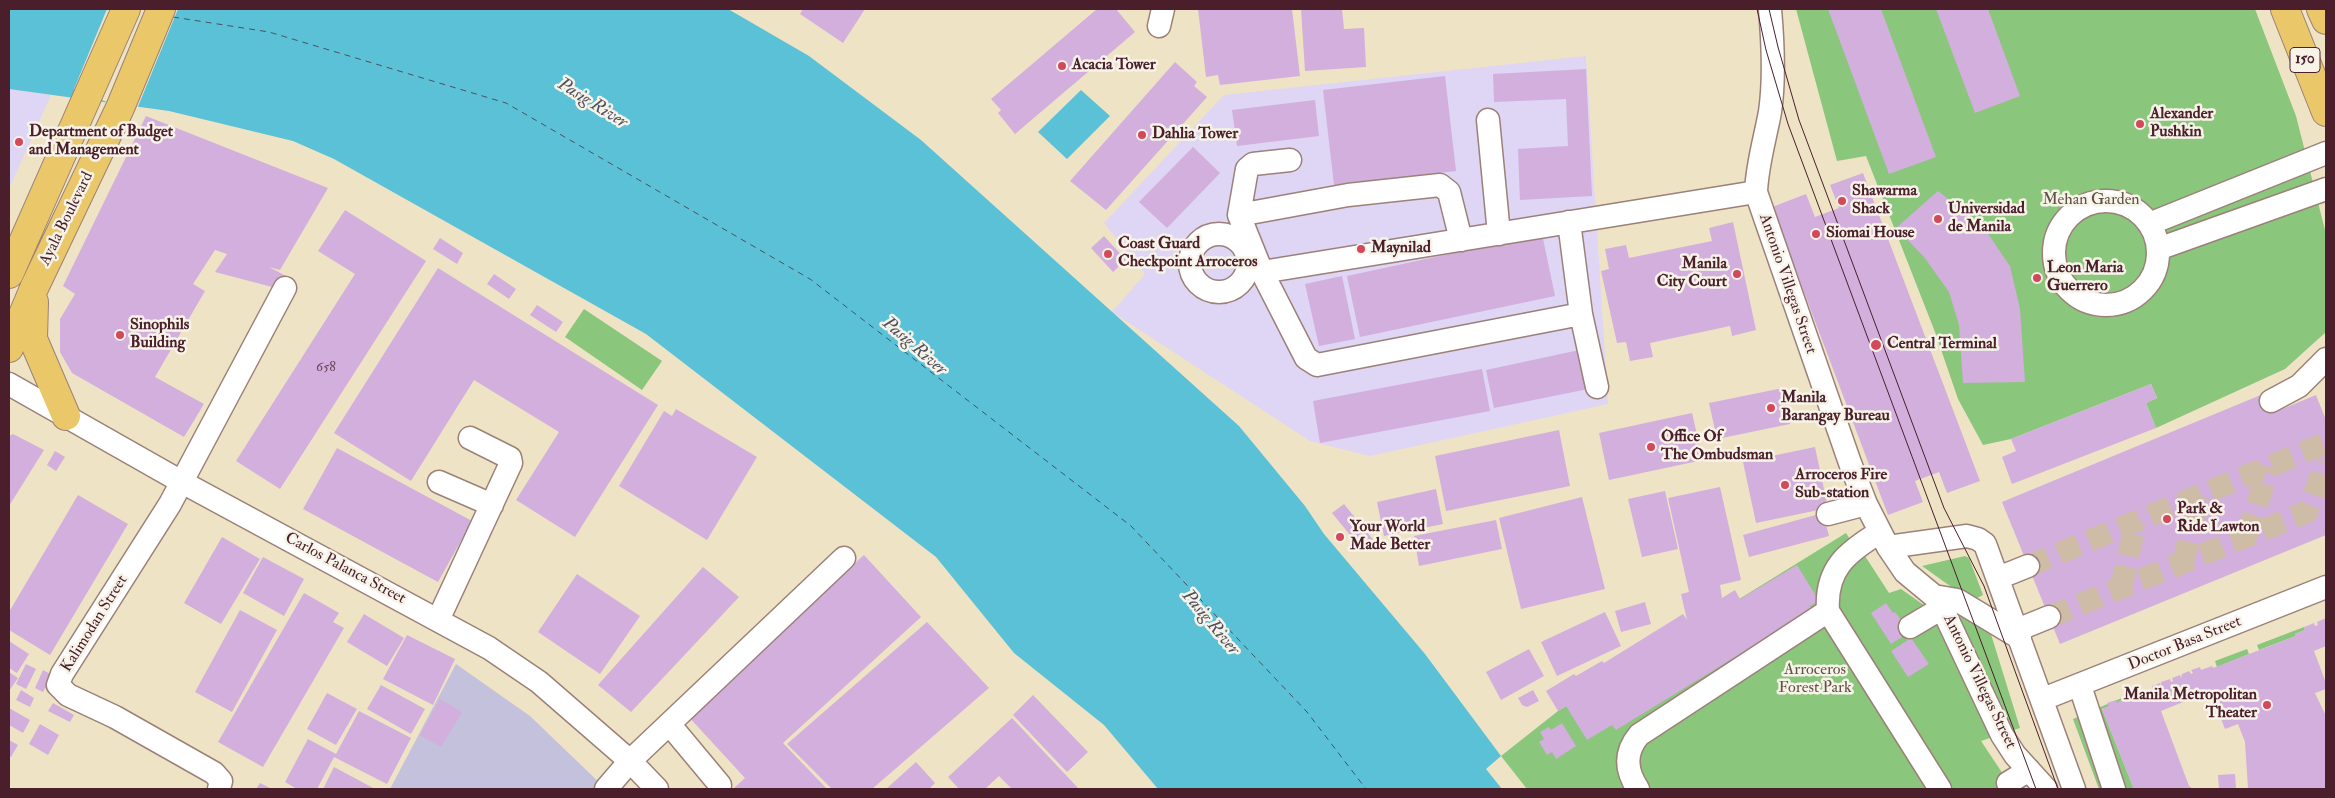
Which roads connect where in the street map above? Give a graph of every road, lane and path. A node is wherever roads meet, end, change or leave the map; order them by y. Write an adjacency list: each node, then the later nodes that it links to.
1 (126, 9): 20 (main road, Ayala Boulevard)
2 (161, 9): 21 (main road, Ayala Boulevard)
3 (1770, 9): 12 (street, Antonio Villegas Street)
4 (2285, 9): 7 (main road, 150)
5 (2322, 9): 6 (main road)
6 (2326, 20)
7 (2326, 112)
8 (1488, 120): 16 (street)
9 (2326, 153): 15 (street)
10 (1290, 160): 13 (street)
11 (2326, 189): 18 (street)
12 (1756, 192): 14 (street); 34 (street, Antonio Villegas Street)
13 (1239, 215): 17 (street); 19 (street)
14 (1569, 222): 16 (street); 23 (street)
15 (2149, 224): 18 (street); 18 (street)
16 (1499, 234): 17 (street)
17 (1461, 240): 19 (street)
18 (2158, 249)
19 (1262, 272): 23 (street)
20 (9, 274)
21 (35, 286): 24 (main road, Ayala Boulevard); 29 (main road)
22 (285, 288): 31 (street)
23 (1581, 314): 27 (street)
24 (9, 348)
25 (2326, 360): 28 (street)
26 (9, 384): 29 (street, Carlos Palanca Street)
27 (1597, 387)
28 (2271, 401)
29 (66, 416): 31 (street, Carlos Palanca Street)
30 (470, 438): 33 (street)
31 (180, 481): 44 (street, Carlos Palanca Street); 53 (street, Kalimodan Street)
32 (439, 482): 33 (street)
33 (492, 504): 44 (street)
34 (1866, 504): 35 (street); 36 (street, Antonio Villegas Street)
35 (1828, 514)
36 (1884, 540): 39 (street); 41 (street, Antonio Villegas Street); 42 (street)
37 (844, 558): 49 (street)
38 (2028, 566): 39 (street)
39 (1998, 578): 46 (street)
40 (2326, 587): 47 (street, Doctor Basa Street)
41 (1938, 602): 45 (street); 46 (street, Antonio Villegas Street); 51 (street, Antonio Villegas Street)
42 (1828, 611): 57 (street); 58 (street)
43 (2049, 617): 46 (street)
44 (438, 620): 50 (street, Carlos Palanca Street)
45 (1910, 627)
46 (2019, 634): 48 (street)
47 (2080, 686): 48 (street, Doctor Basa Street); 61 (street)
48 (2043, 699): 60 (street)
49 (670, 725): 50 (street); 54 (street)
50 (630, 762): 55 (street); 56 (street, Carlos Palanca Street)
51 (2028, 770): 52 (street); 59 (street, Antonio Villegas Street)
52 (2008, 783)
53 (220, 785)
54 (720, 785)
55 (606, 789)
56 (657, 789)
57 (1638, 789)
58 (1940, 789)
59 (2046, 789)
60 (2074, 789)
61 (2114, 789)

